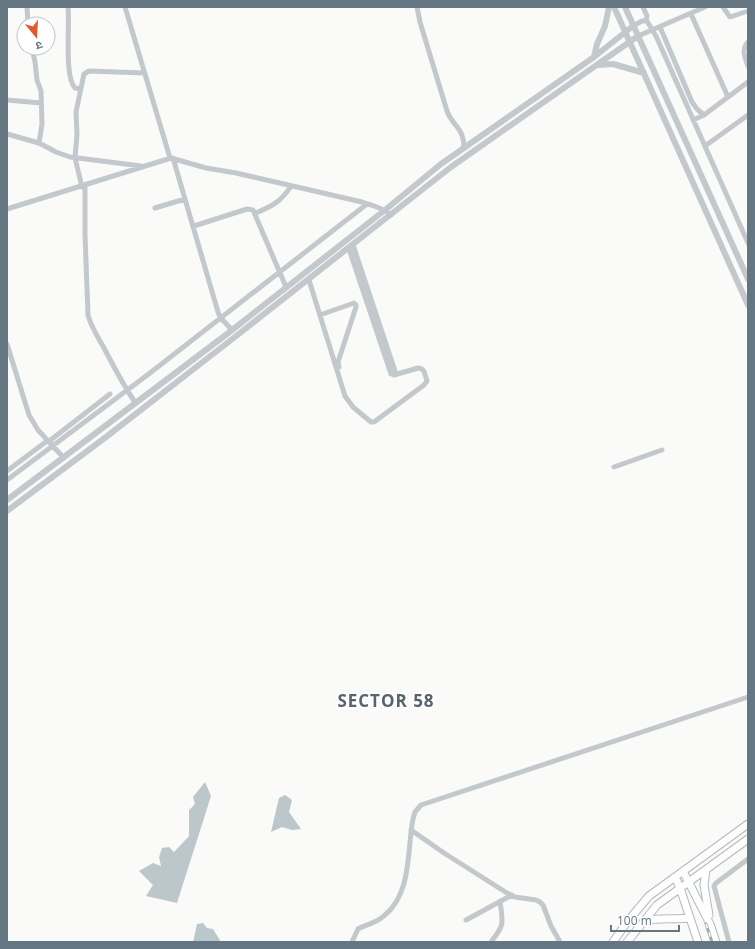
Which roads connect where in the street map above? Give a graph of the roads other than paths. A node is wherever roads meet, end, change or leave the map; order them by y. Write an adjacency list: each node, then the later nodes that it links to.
1 (68, 7): 27 (street)
2 (125, 7): 24 (street)
3 (417, 7): 37 (street)
4 (609, 7): 21 (street)
5 (614, 7): 16 (street)
6 (625, 7): 13 (street)
7 (643, 7): 12 (street)
8 (705, 7): 11 (street)
9 (723, 7): 10 (street)
10 (748, 12)
11 (691, 14): 14 (street); 28 (street)
12 (646, 21): 13 (street); 15 (street)
13 (633, 26): 16 (street); 17 (street)
14 (660, 27): 15 (street); 31 (street)
15 (653, 30): 17 (street); 33 (street)
16 (626, 32): 18 (street); 21 (street)
17 (638, 36): 18 (street); 54 (street)
18 (630, 41): 22 (street); 25 (street)
19 (748, 42): 23 (street)
20 (34, 56): 30 (street)
21 (594, 56): 37 (street)
22 (597, 65): 25 (street); 49 (street)
23 (748, 66)
24 (145, 73): 27 (street); 39 (street)
25 (644, 73): 57 (street)
26 (748, 82): 28 (street)
27 (81, 89): 38 (street)
28 (728, 97): 31 (street)
29 (7, 100): 30 (street)
30 (41, 103): 35 (street)
31 (704, 115): 33 (street)
32 (748, 115): 36 (street)
33 (693, 120): 36 (street)
34 (7, 134): 35 (street)
35 (39, 143): 38 (street)
36 (705, 146): 51 (street)
37 (464, 147): 47 (street)
38 (75, 158): 40 (street); 41 (street)
39 (171, 158): 40 (street); 42 (street); 43 (street)
40 (142, 166): 41 (street)
41 (84, 186): 46 (street); 63 (street)
42 (290, 186): 44 (street); 48 (street)
43 (185, 199): 45 (street); 50 (street)
44 (367, 204): 47 (street); 53 (street)
45 (155, 208)
46 (7, 209)
47 (385, 210): 49 (street); 56 (street)
48 (256, 214): 50 (street); 53 (street)
49 (391, 215): 52 (street)
50 (194, 226): 59 (street)
51 (748, 243)
52 (351, 247): 55 (street); 62 (street)
53 (281, 273): 56 (street); 59 (street)
54 (748, 279)
55 (309, 280): 58 (street); 74 (street)
56 (286, 288): 60 (street)
57 (748, 305)
58 (320, 315): 62 (street); 62 (street)
59 (222, 318): 60 (street); 63 (street)
60 (232, 330): 65 (street)
61 (7, 344): 66 (street)
62 (337, 371)
63 (127, 390): 65 (street); 67 (street)
64 (110, 394): 66 (street)
65 (136, 402): 69 (street)
66 (48, 442): 67 (street); 71 (street)
67 (52, 447): 69 (street); 72 (street)
68 (662, 450): 70 (street)
69 (63, 457): 73 (street)
70 (614, 467)
71 (7, 471)
72 (7, 480)
73 (7, 500)
74 (7, 511)
75 (748, 697): 77 (street)
76 (748, 824): 81 (main road)
77 (411, 830): 85 (street); 91 (street)
78 (748, 839): 80 (main road)
79 (748, 859): 98 (street)
80 (706, 870): 83 (main road); 90 (main road)
81 (683, 871): 82 (main road); 83 (main road)
82 (674, 877): 84 (main road); 94 (main road)
83 (689, 882): 84 (main road); 90 (main road)
84 (680, 888): 87 (main road); 89 (main road)
85 (512, 895): 86 (street); 93 (street)
86 (500, 901): 88 (street); 92 (street)
87 (690, 918): 89 (main road); 96 (main road)
88 (466, 920)
89 (644, 921): 95 (main road)
90 (710, 924): 97 (main road)
91 (352, 942)
92 (490, 942)
93 (560, 942)
94 (613, 942)
95 (627, 942)
96 (698, 942)
97 (716, 942)
98 (730, 942)

